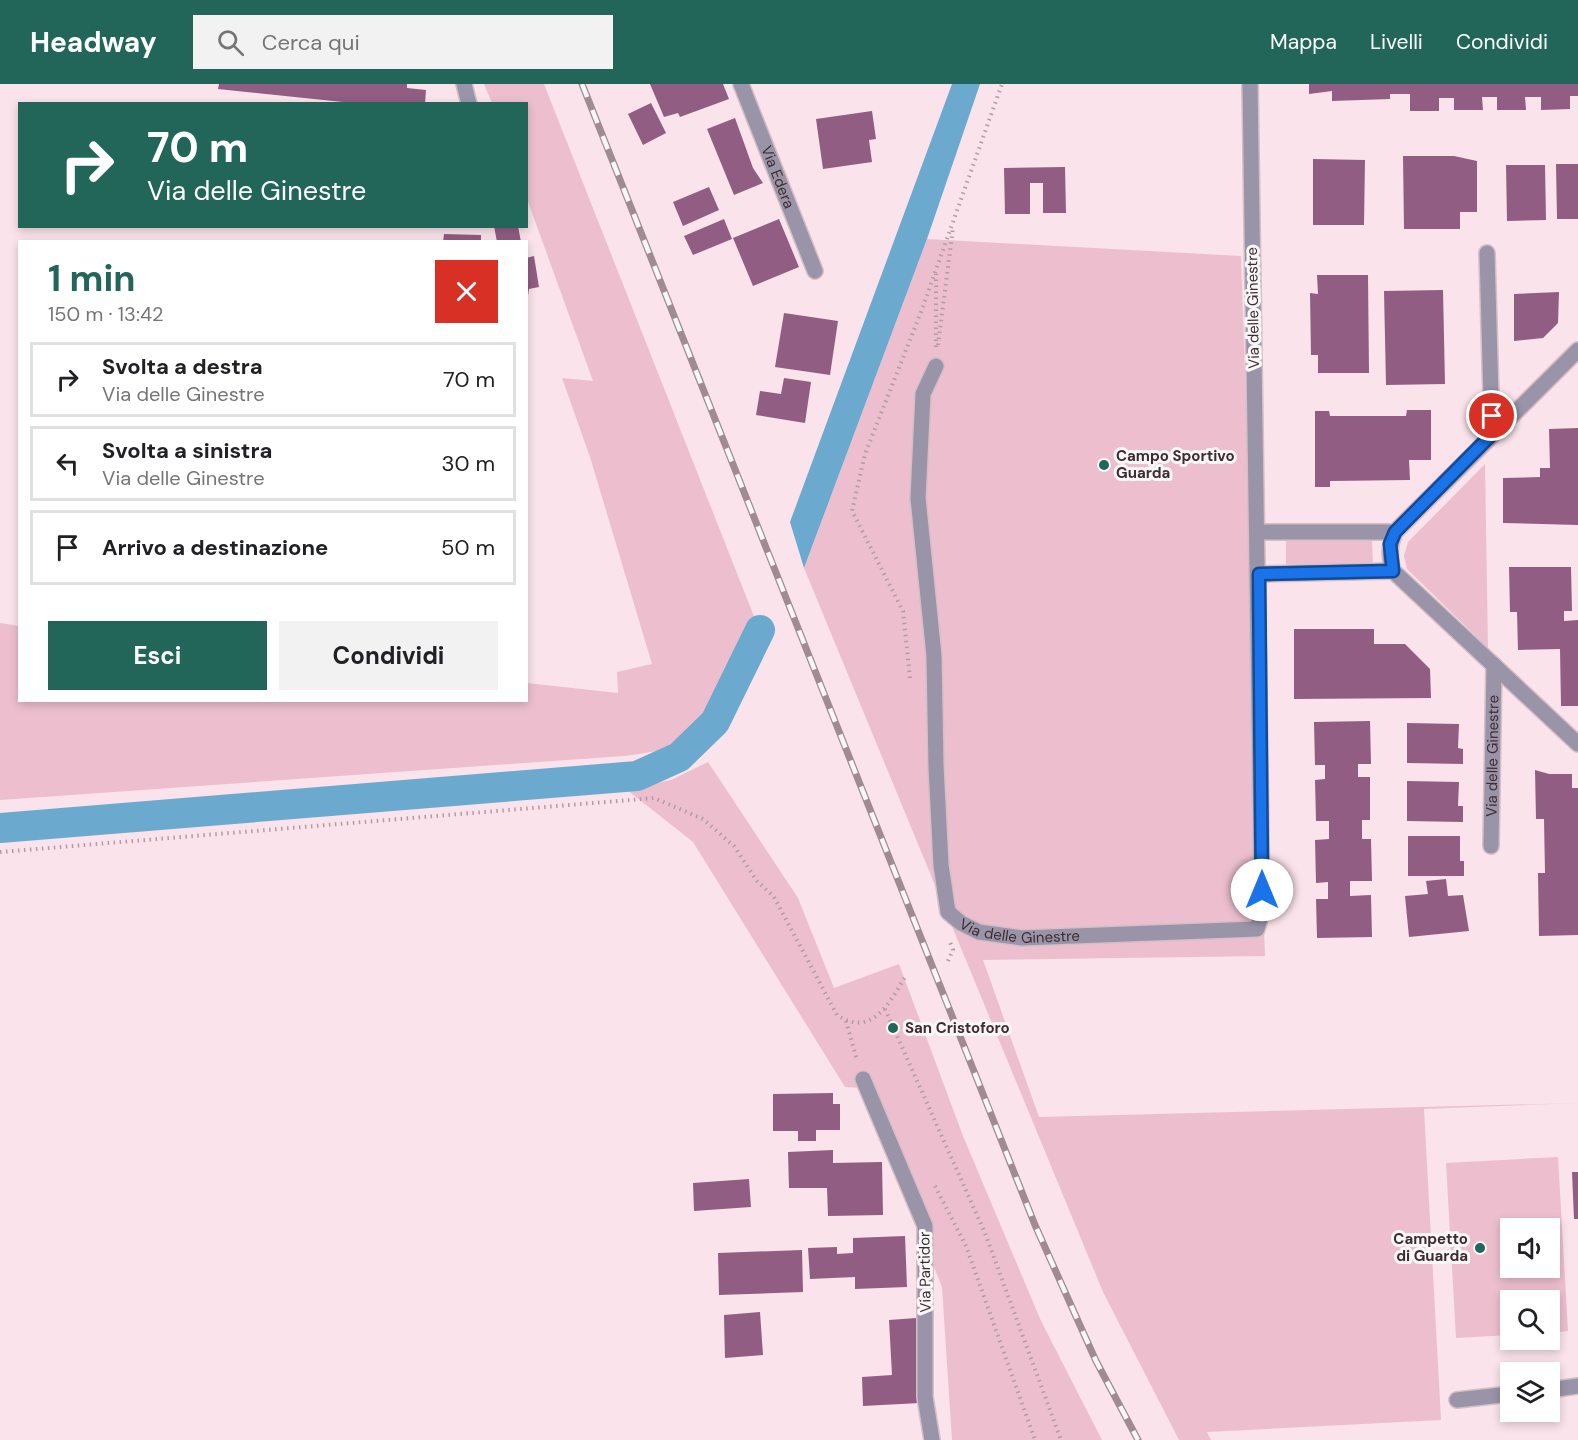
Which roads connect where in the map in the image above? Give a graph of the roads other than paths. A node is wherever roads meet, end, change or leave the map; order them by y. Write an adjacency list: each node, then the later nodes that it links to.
1 (464, 84): 4 (street)
2 (741, 84): 6 (street, Via Edera)
3 (1250, 84): 10 (street, Via delle Ginestre)
4 (468, 102)
5 (1487, 253): 9 (street)
6 (815, 271)
7 (1578, 350): 9 (street)
8 (936, 366): 13 (street, Via delle Ginestre)
9 (1492, 434): 11 (street)
10 (1259, 532): 11 (street); 13 (street, Via delle Ginestre)
11 (1395, 532): 12 (street)
12 (1393, 571): 13 (street); 14 (street, Via delle Ginestre)
13 (1259, 574)
14 (1494, 665): 15 (street, Via delle Ginestre); 16 (street, Via delle Ginestre)
15 (1578, 744)
16 (1491, 846)
17 (863, 1079): 22 (street, Via Partidor)
18 (1578, 1386): 19 (street)
19 (1560, 1388)
20 (1500, 1395): 21 (street)
21 (1457, 1400)
22 (932, 1440)

